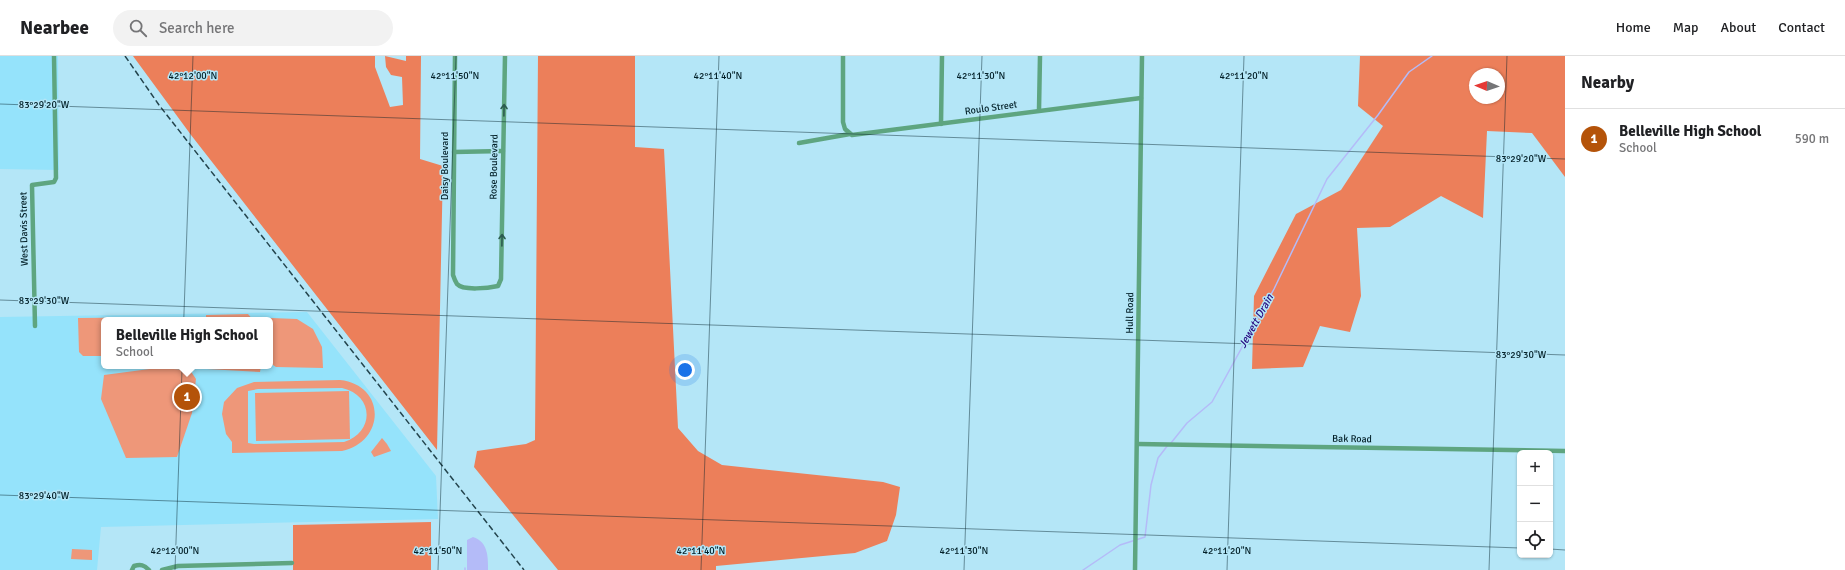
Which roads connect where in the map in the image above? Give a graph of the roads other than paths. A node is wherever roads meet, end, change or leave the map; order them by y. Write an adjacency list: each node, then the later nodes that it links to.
1 (54, 56): 16 (street, West Davis Street)
2 (455, 56): 14 (street, Daisy Boulevard)
3 (505, 56): 13 (street, Rose Boulevard, one-way to 3)
4 (843, 56): 11 (street)
5 (942, 56): 10 (street)
6 (1040, 56): 9 (street)
7 (1142, 56): 8 (street, Hull Road)
8 (1141, 98): 9 (street, Roulo Street); 17 (street, Hull Road)
9 (1039, 110): 10 (street, Roulo Street)
10 (941, 124): 11 (street, Roulo Street)
11 (850, 134): 12 (street, Roulo Street)
12 (799, 143)
13 (503, 151): 14 (street); 15 (street, Rose Boulevard, one-way to 13)
14 (454, 152): 15 (street, Daisy Boulevard)
15 (454, 277)
16 (35, 326)
17 (1138, 444): 18 (street, Bak Road); 23 (street, Hull Road)
18 (1565, 451)
19 (292, 563): 22 (street)
20 (132, 570): 21 (street)
21 (149, 570)
22 (162, 570)
23 (1136, 570)

